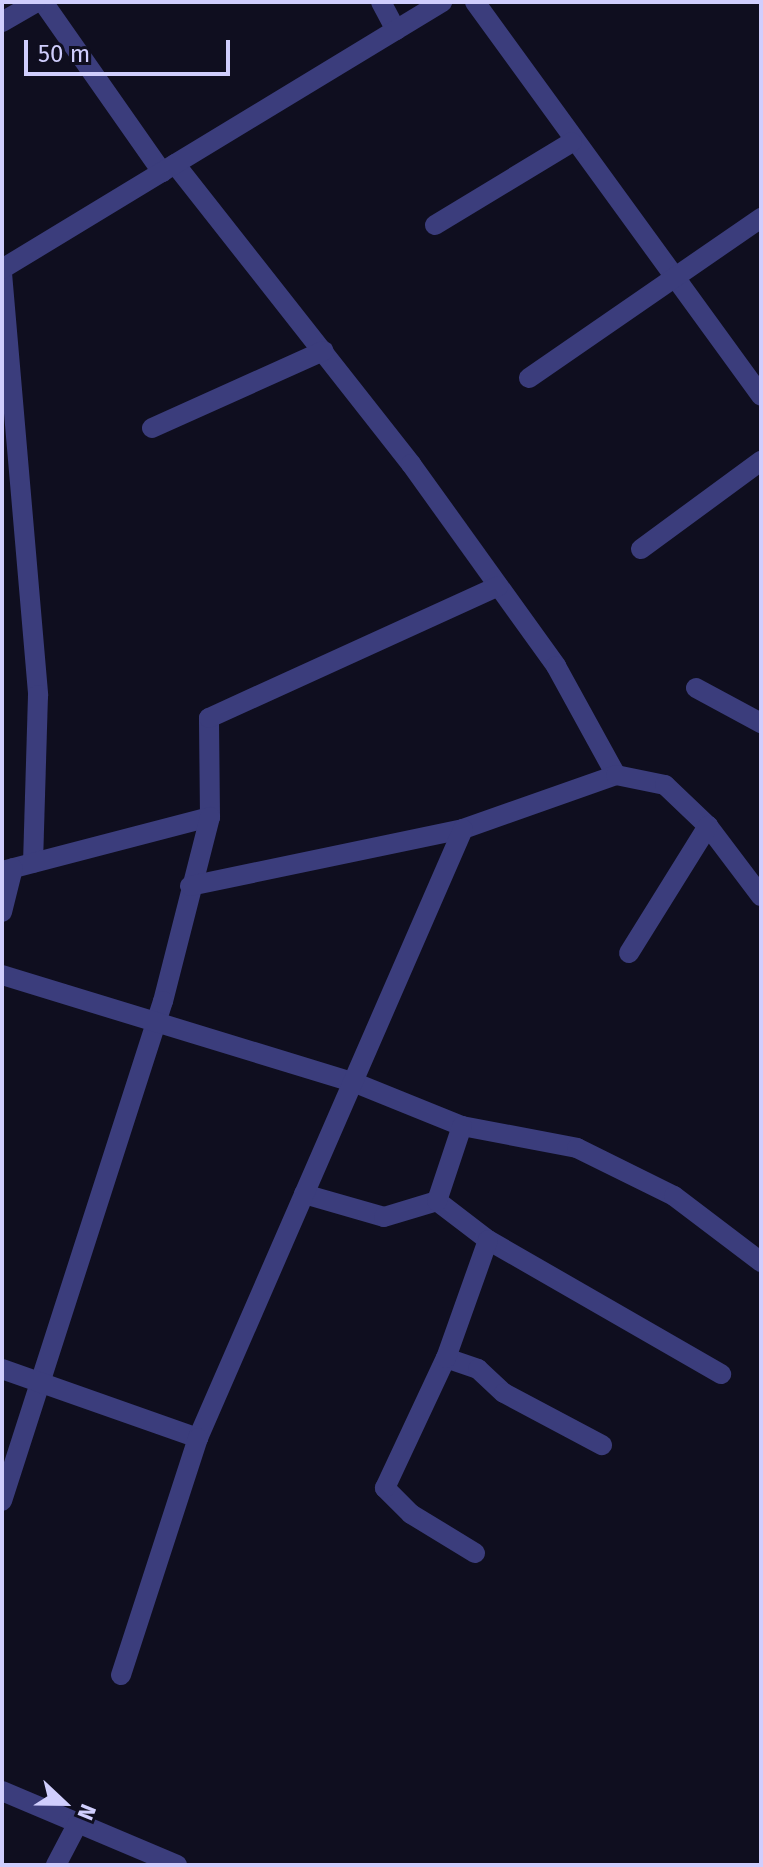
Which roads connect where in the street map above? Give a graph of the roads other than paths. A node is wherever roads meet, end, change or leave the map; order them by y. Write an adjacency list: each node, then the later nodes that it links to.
1 (36, 2): 6 (street)
2 (43, 2): 9 (street)
3 (381, 2): 7 (street)
4 (442, 2): 7 (street)
5 (475, 2): 8 (street)
6 (2, 22)
7 (396, 30): 9 (street)
8 (572, 142): 11 (street); 13 (street)
9 (169, 168): 12 (street); 14 (street)
10 (761, 218): 13 (street)
11 (435, 225)
12 (2, 271): 27 (street)
13 (675, 277): 15 (street); 16 (street)
14 (323, 351): 17 (street); 20 (street)
15 (529, 378)
16 (761, 396)
17 (152, 428)
18 (761, 461): 19 (street)
19 (641, 549)
20 (498, 586): 23 (street); 24 (street)
21 (696, 688): 22 (street)
22 (761, 723)
23 (616, 775): 25 (street); 26 (street)
24 (210, 817): 27 (street); 28 (street)
25 (708, 826): 29 (street); 31 (street)
26 (463, 829): 28 (street); 34 (street)
27 (16, 867): 30 (street)
28 (190, 886): 33 (street)
29 (761, 896)
30 (2, 912)
31 (629, 953)
32 (2, 975): 33 (street)
33 (156, 1022): 34 (street); 43 (street)
34 (353, 1082): 35 (street); 36 (street)
35 (462, 1126): 37 (street); 39 (street)
36 (304, 1194): 37 (street); 44 (street)
37 (437, 1201): 38 (street)
38 (488, 1240): 40 (street); 42 (street)
39 (761, 1262)
40 (446, 1358): 45 (street); 47 (street)
41 (2, 1369): 43 (street)
42 (721, 1374)
43 (41, 1381): 44 (street); 46 (street)
44 (198, 1438): 48 (street)
45 (602, 1445)
46 (2, 1501)
47 (475, 1553)
48 (121, 1675)
49 (2, 1791): 50 (street)
50 (78, 1823): 51 (street); 52 (street)
51 (56, 1865)
52 (177, 1865)

